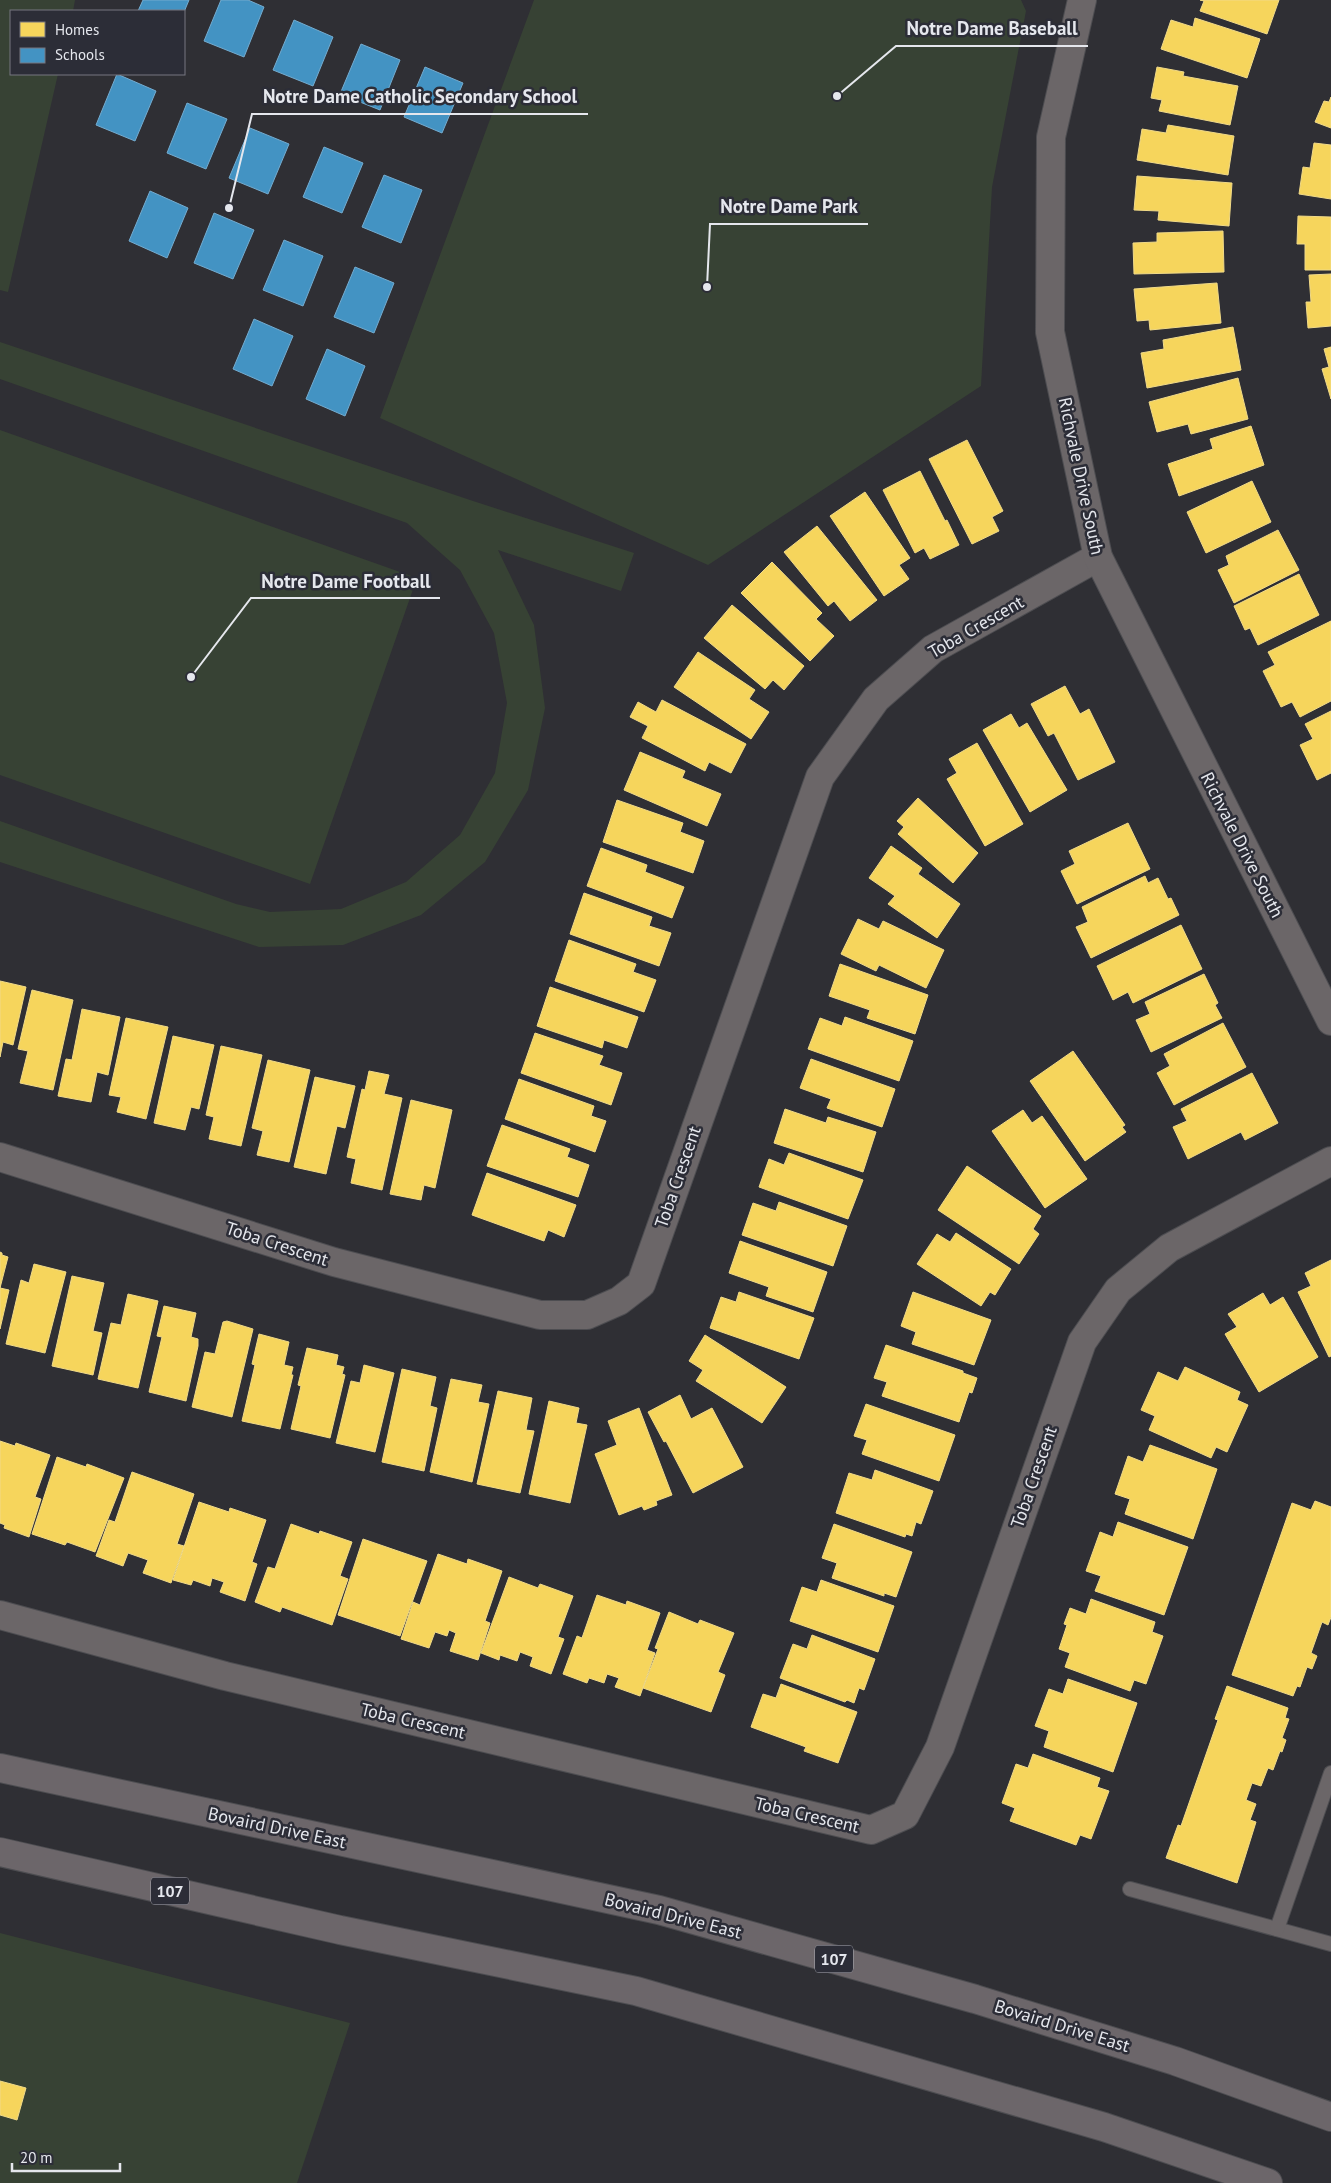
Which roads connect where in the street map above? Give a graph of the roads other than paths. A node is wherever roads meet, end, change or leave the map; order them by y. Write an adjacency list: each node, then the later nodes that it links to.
1 (1082, 0): 2 (street, Richvale Drive South)
2 (1098, 557): 3 (street, Richvale Drive South); 4 (street, Toba Crescent)
3 (1331, 1021)
4 (0, 1157)
5 (1331, 1161): 6 (street, Toba Crescent)
6 (0, 1615)
7 (0, 1768): 13 (main road, Bovaird Drive East / 107)
8 (1331, 1773): 11 (lane)
9 (0, 1852): 14 (main road, 107)
10 (1130, 1889): 11 (lane)
11 (1277, 1929): 12 (lane)
12 (1331, 1944)
13 (1331, 2117)
14 (1268, 2183)

